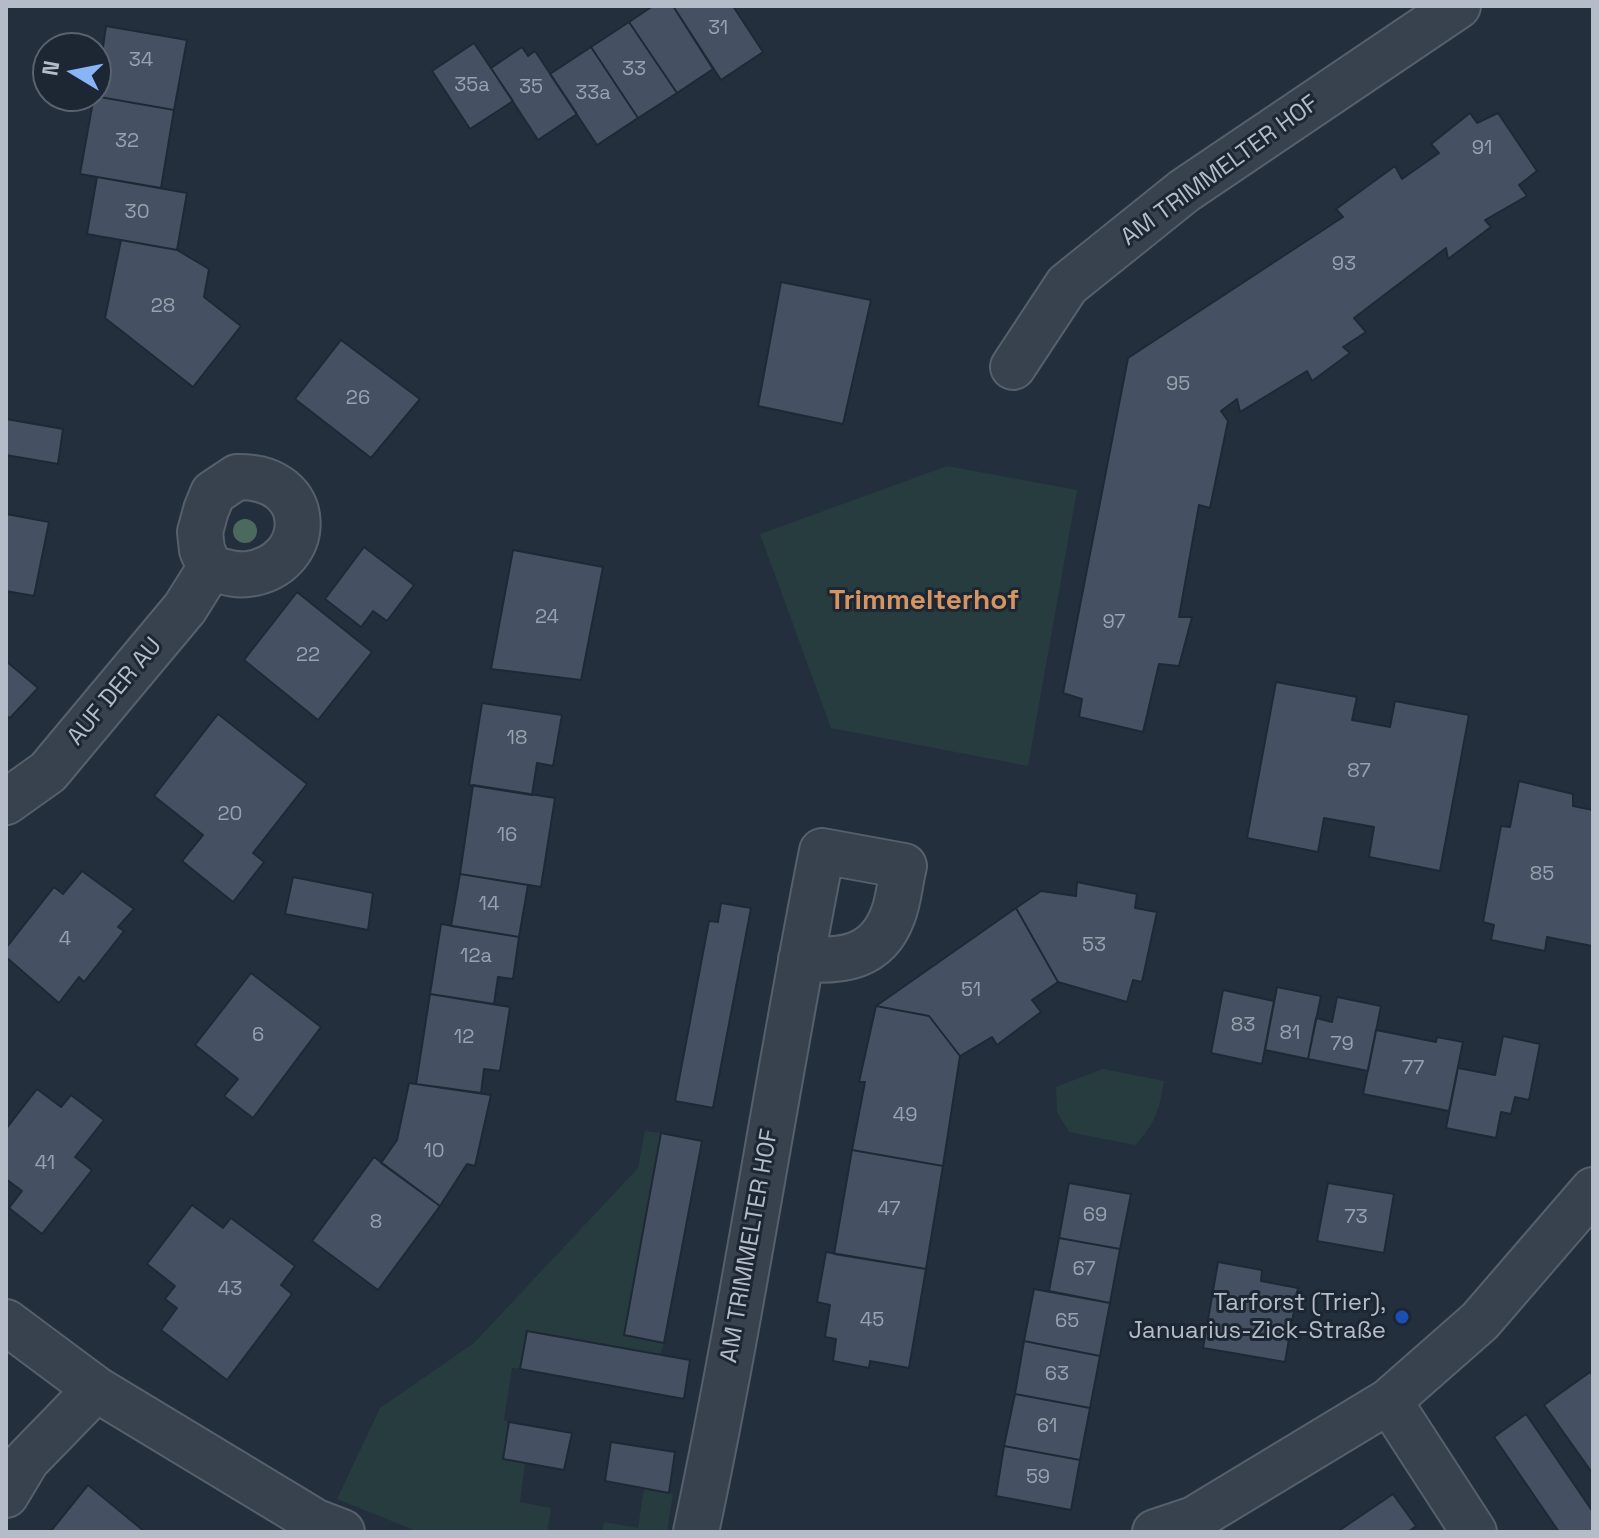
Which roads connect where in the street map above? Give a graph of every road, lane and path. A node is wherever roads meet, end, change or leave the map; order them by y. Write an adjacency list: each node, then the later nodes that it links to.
1 (1458, 6): 2 (street, AM TRIMMELTER HOF)
2 (1013, 367)
3 (210, 568): 4 (street, AUF DER AU)
4 (6, 802)
5 (801, 959): 12 (street, AM TRIMMELTER HOF)
6 (1593, 1190): 9 (street)
7 (6, 1322): 8 (street)
8 (96, 1389): 10 (street); 11 (street)
9 (1389, 1401): 13 (street); 14 (street)
10 (6, 1495)
11 (342, 1532)
12 (696, 1532)
13 (1155, 1532)
14 (1474, 1532)

